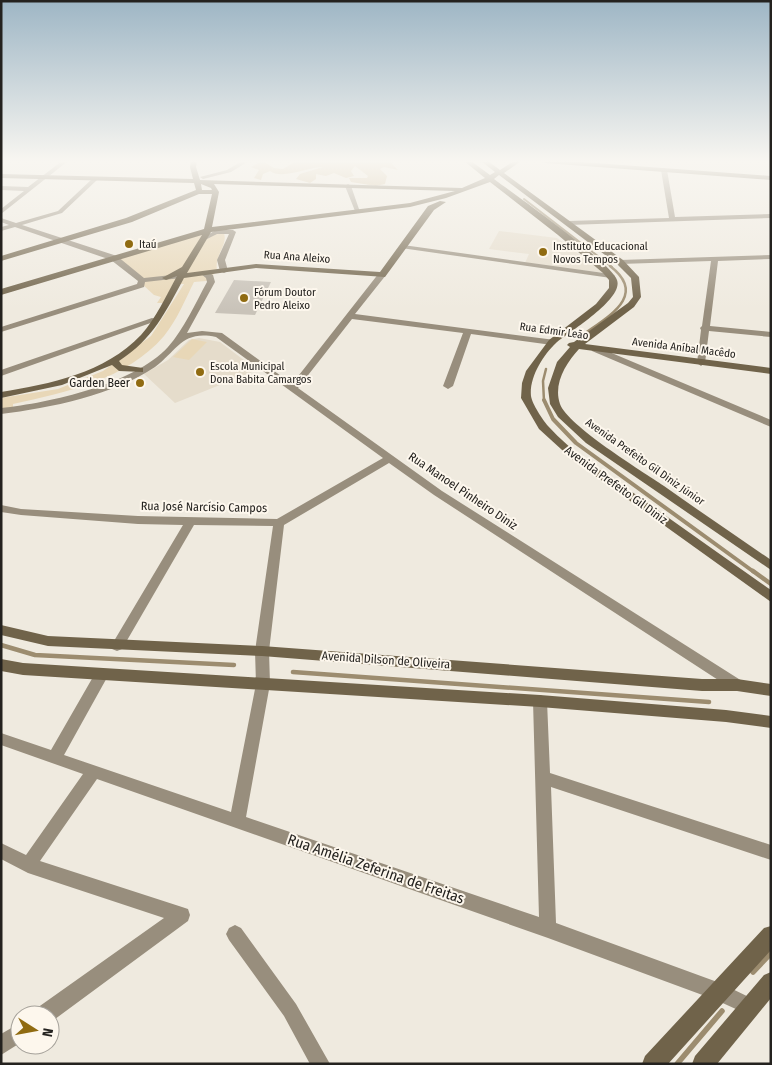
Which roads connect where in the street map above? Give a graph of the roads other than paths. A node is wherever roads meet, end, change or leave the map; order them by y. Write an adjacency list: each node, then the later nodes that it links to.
1 (430, 210): 18 (main road)
2 (61, 211): 13 (street)
3 (152, 211): 17 (main road)
4 (212, 211): 16 (main road)
5 (358, 211): 15 (main road)
6 (532, 211): 28 (main road, Avenida Prefeito Gil Diniz Júnior)
7 (549, 211): 12 (main road, Avenida Prefeito Gil Diniz Júnior)
8 (671, 211): 10 (street)
9 (771, 216): 10 (street)
10 (672, 218): 12 (street)
11 (1, 220): 13 (street)
12 (568, 223): 23 (main road, Avenida Prefeito Gil Diniz Júnior)
13 (16, 225): 14 (street); 17 (street)
14 (1, 229)
15 (234, 230): 16 (main road); 24 (street)
16 (208, 234): 20 (main road); 25 (main road)
17 (65, 241): 20 (street); 21 (main road)
18 (403, 247): 27 (main road); 28 (street)
19 (771, 257): 22 (street)
20 (114, 258): 30 (street); 32 (main road)
21 (1, 259)
22 (715, 260): 23 (street); 35 (street)
23 (620, 262): 41 (main road, Avenida Prefeito Gil Diniz Júnior)
24 (224, 271): 26 (main road, Rua Ana Aleixo); 27 (main road, Rua Ana Aleixo)
25 (183, 273): 26 (main road, Rua Ana Aleixo); 29 (main road); 31 (main road)
26 (205, 274): 39 (street)
27 (382, 275): 33 (street)
28 (611, 276): 40 (main road)
29 (166, 278): 30 (street)
30 (142, 282): 31 (street); 36 (street)
31 (176, 286): 34 (main road)
32 (1, 292)
33 (350, 316): 37 (street, Rua Edmir Leão); 51 (street)
34 (155, 320): 43 (main road); 48 (street)
35 (704, 328): 38 (street); 44 (street)
36 (1, 330)
37 (468, 331): 40 (street, Rua Edmir Leão); 50 (street)
38 (771, 335)
39 (176, 341): 46 (street); 51 (street, Rua Manoel Pinheiro Diniz)
40 (552, 342): 41 (main road, Rua Edmir Leão); 60 (main road, Avenida Prefeito Gil Diniz)
41 (576, 346): 42 (main road, Rua Edmir Leão); 59 (main road, Avenida Prefeito Gil Diniz Júnior)
42 (595, 349): 44 (main road, Avenida Aníbal Macêdo); 54 (street, Rua Edmir Leão)
43 (114, 361): 45 (main road); 46 (main road)
44 (701, 363): 47 (main road, Avenida Aníbal Macêdo)
45 (101, 367): 49 (main road); 52 (main road)
46 (140, 370): 49 (street)
47 (771, 370)
48 (1, 372)
49 (121, 379): 53 (street)
50 (448, 386)
51 (293, 389): 55 (street, Rua Manoel Pinheiro Diniz)
52 (1, 395)
53 (1, 411)
54 (771, 424)
55 (390, 458): 58 (street, Rua José Narcísio Campos); 67 (street, Rua Manoel Pinheiro Diniz)
56 (1, 508): 57 (street, Rua José Narcísio Campos)
57 (191, 521): 58 (street, Rua José Narcísio Campos); 62 (street)
58 (279, 523): 63 (street)
59 (771, 566)
60 (771, 597)
61 (1, 630): 62 (main road, Avenida Dilson de Oliveira)
62 (117, 646): 63 (main road, Avenida Dilson de Oliveira)
63 (262, 651): 66 (street); 67 (main road, Avenida Dilson de Oliveira)
64 (1, 665): 65 (main road)
65 (102, 674): 66 (main road); 72 (street)
66 (263, 684): 69 (main road); 75 (street)
67 (737, 684): 68 (main road, Avenida Dilson de Oliveira)
68 (771, 690)
69 (540, 700): 70 (main road); 74 (street)
70 (771, 722)
71 (1, 739): 72 (street, Rua Amélia Zeferina de Freitas)
72 (55, 757): 73 (street, Rua Amélia Zeferina de Freitas)
73 (94, 771): 75 (street, Rua Amélia Zeferina de Freitas); 78 (street)
74 (544, 778): 77 (street); 79 (street)
75 (237, 821): 79 (street, Rua Amélia Zeferina de Freitas)
76 (1, 850): 78 (street)
77 (771, 853)
78 (28, 865): 84 (street)
79 (548, 929): 83 (street, Rua Amélia Zeferina de Freitas)
80 (235, 934): 86 (street)
81 (771, 935): 83 (main road)
82 (771, 982): 85 (main road)
83 (720, 992): 85 (street, Rua Amélia Zeferina de Freitas); 87 (main road)
84 (58, 1005)
85 (749, 1006): 88 (main road)
86 (321, 1064)
87 (653, 1064)
88 (703, 1064)

